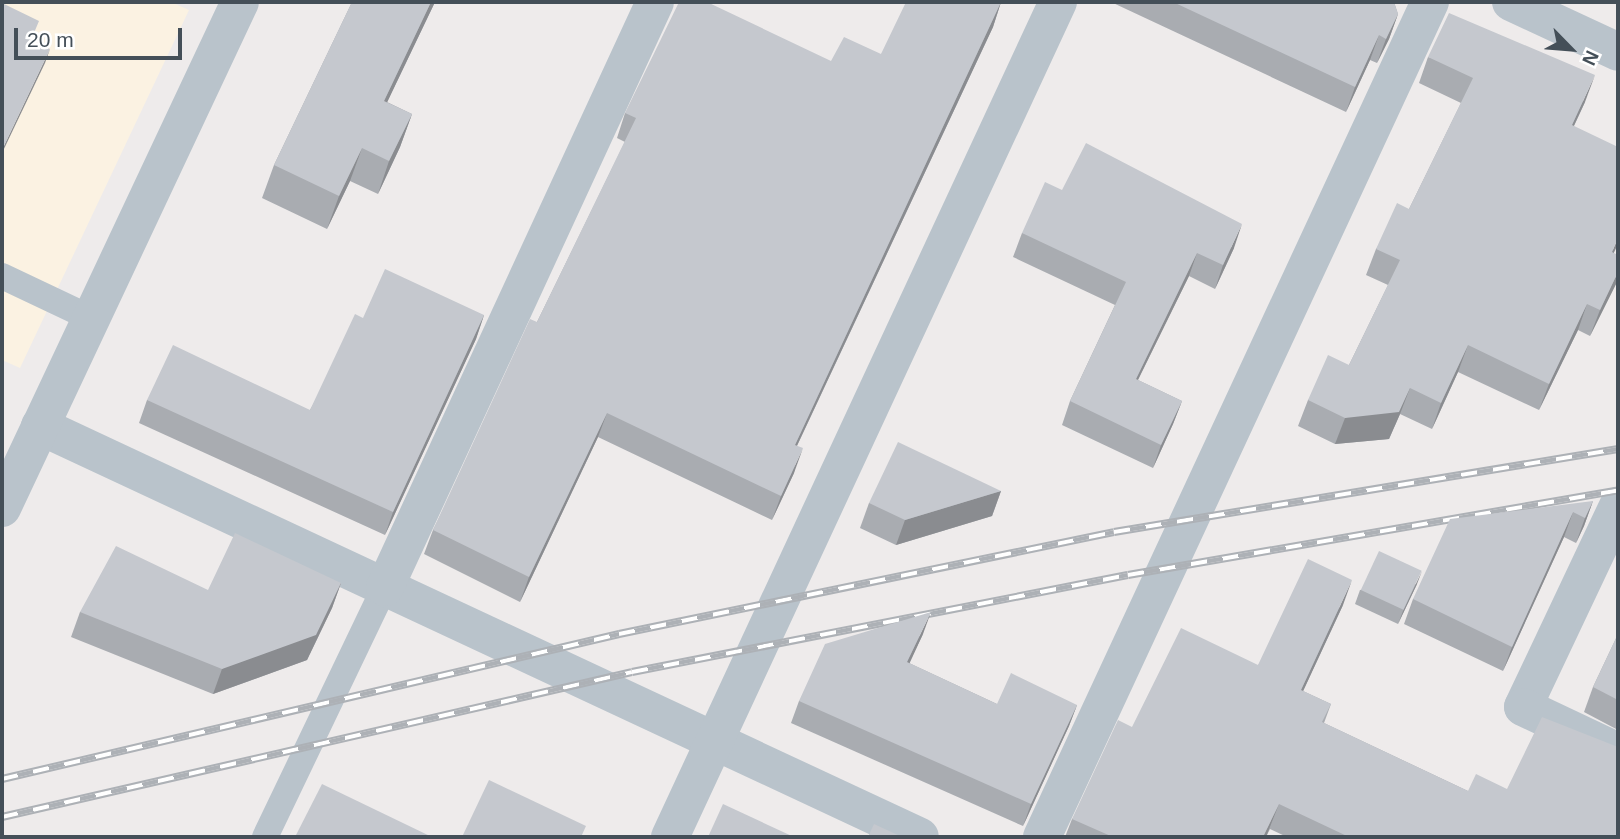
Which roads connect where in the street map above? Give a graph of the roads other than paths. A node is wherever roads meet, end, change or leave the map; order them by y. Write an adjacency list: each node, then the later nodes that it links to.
1 (240, 2): 8 (street)
2 (655, 2): 12 (street)
3 (1058, 2): 13 (street)
4 (1430, 2): 18 (street)
5 (1511, 2): 6 (street)
6 (1618, 52)
7 (2, 276): 8 (lane)
8 (91, 318): 9 (street)
9 (40, 426): 11 (street); 12 (street)
10 (1618, 506): 14 (street)
11 (2, 508)
12 (385, 587): 13 (street); 15 (lane)
13 (715, 741): 16 (street); 17 (street)
14 (1618, 752)
15 (265, 837)
16 (670, 837)
17 (920, 837)
18 (1042, 837)

